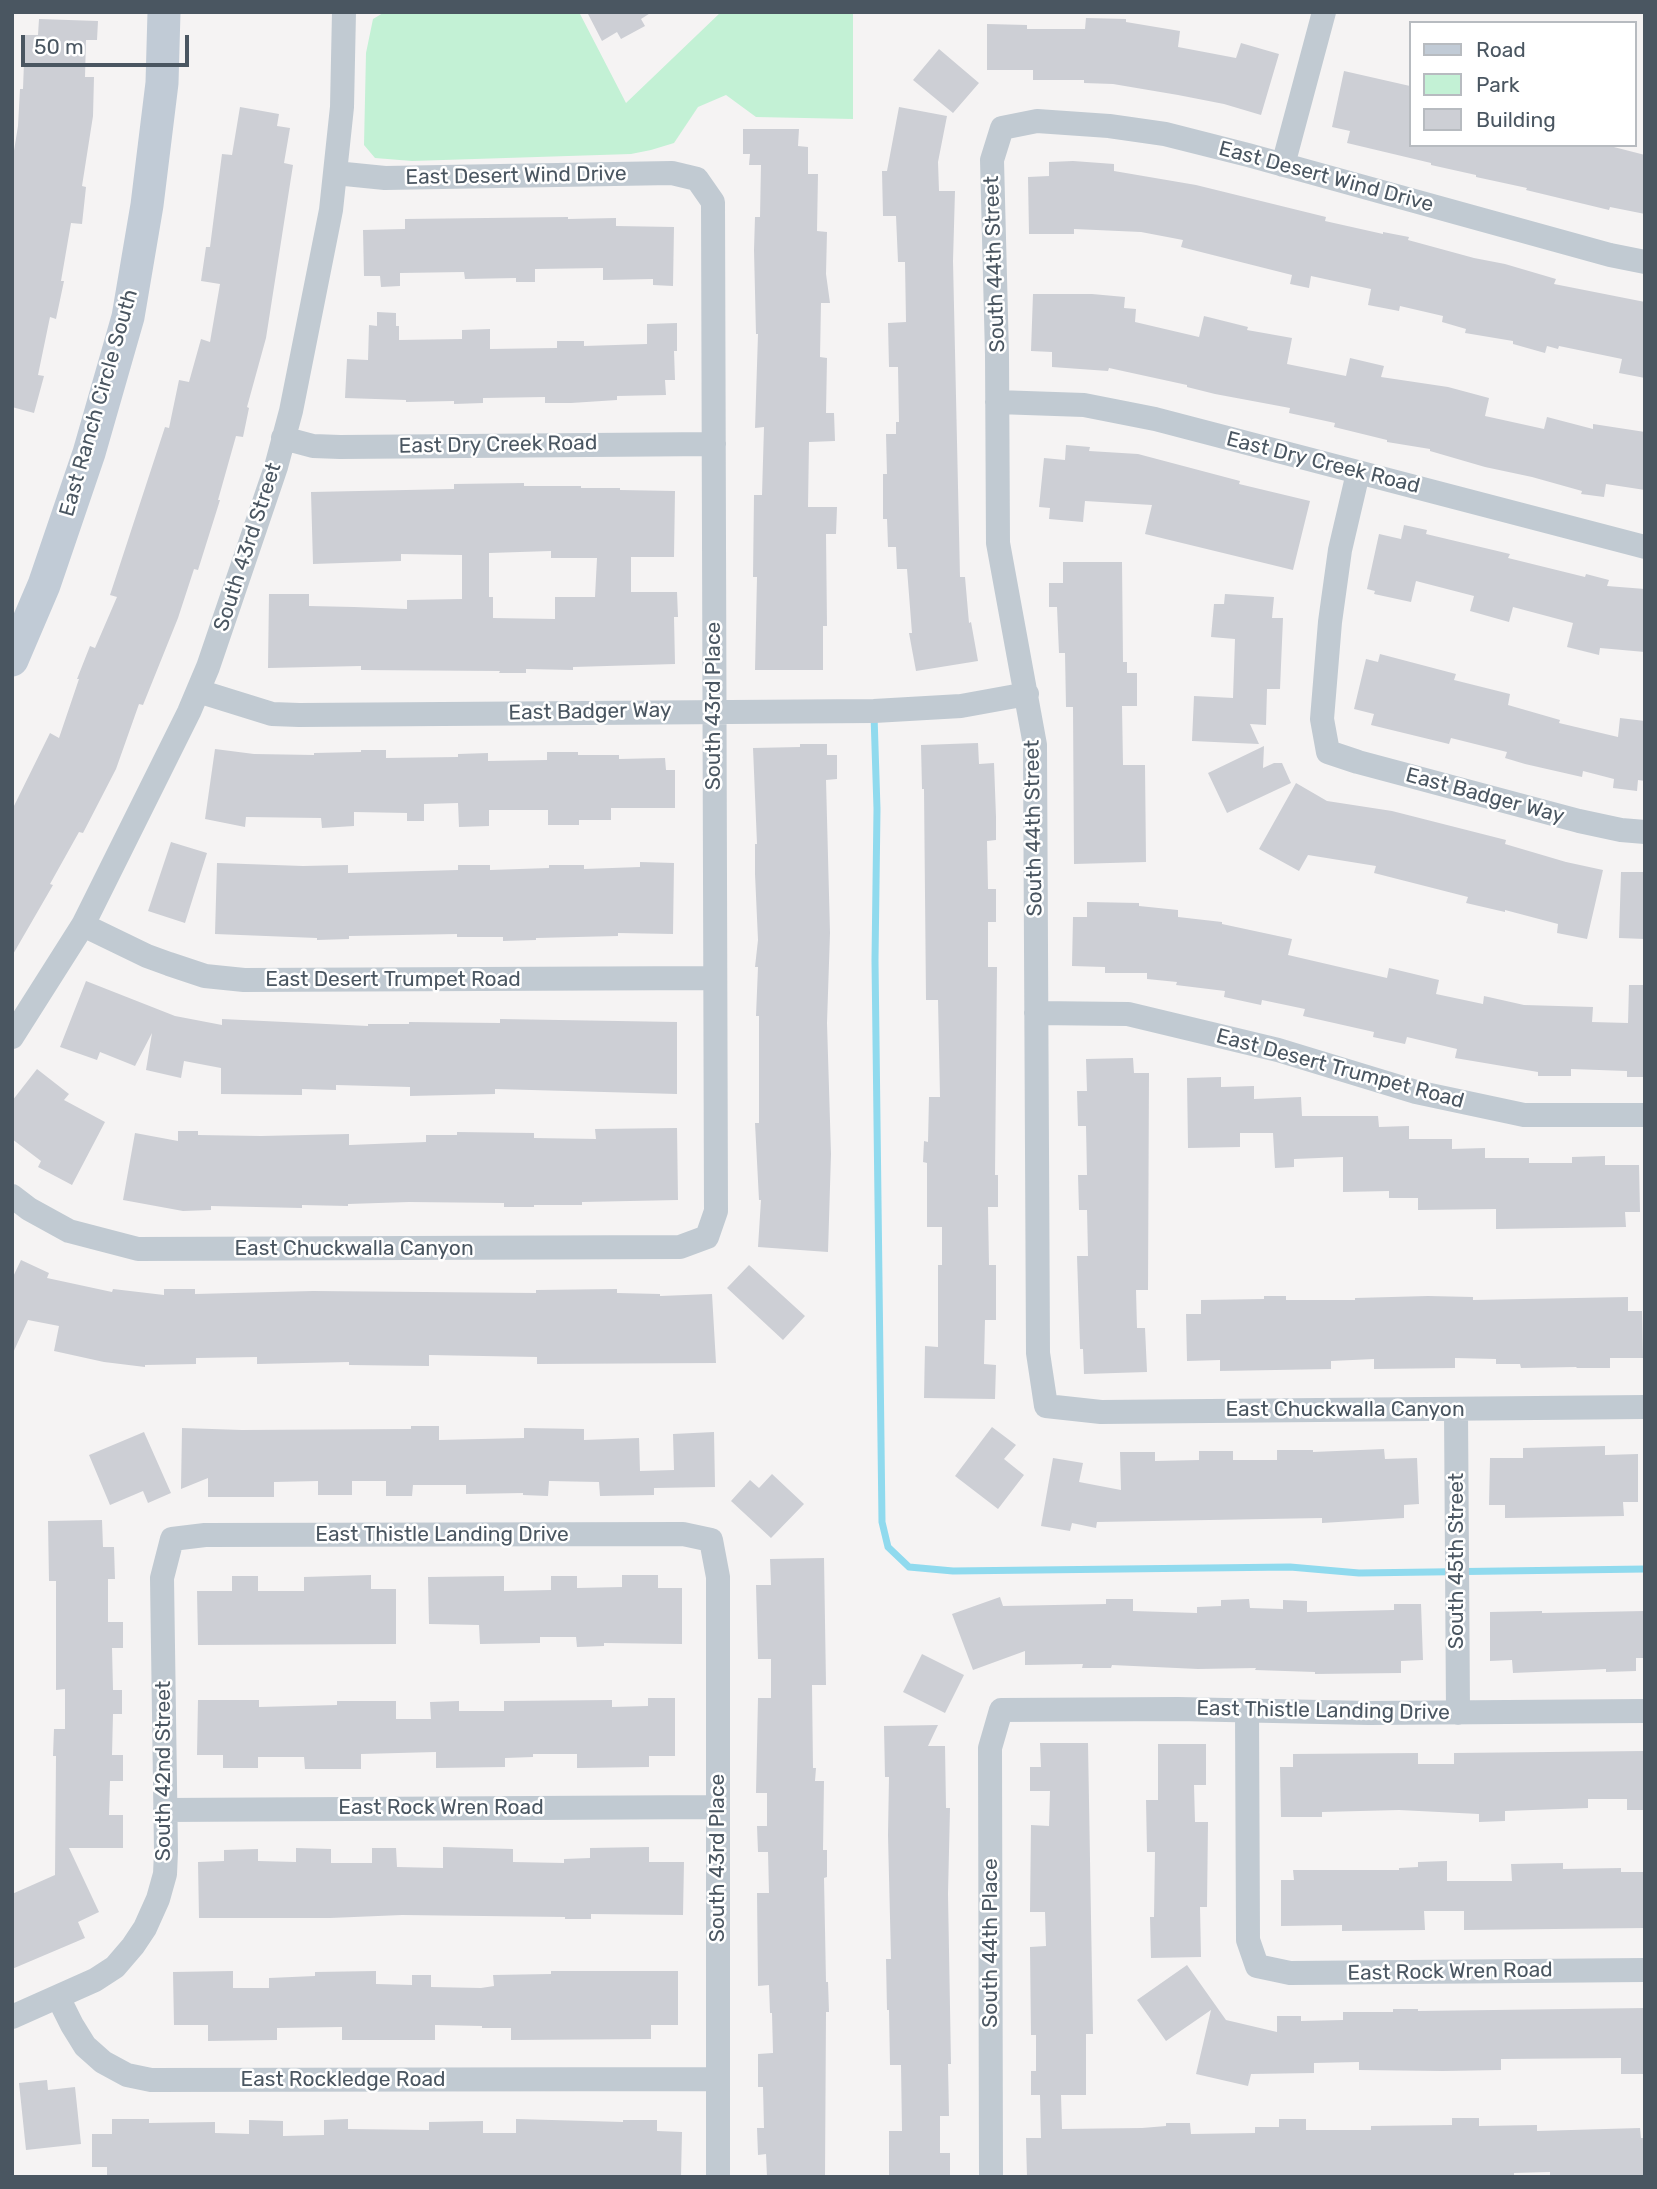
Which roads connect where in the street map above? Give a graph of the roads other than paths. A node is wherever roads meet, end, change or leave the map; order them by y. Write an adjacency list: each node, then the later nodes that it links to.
1 (164, 12): 14 (street, East Ranch Circle South)
2 (344, 12): 6 (street, South 43rd Street)
3 (1324, 12): 5 (street)
4 (1002, 128): 5 (street, East Desert Wind Drive); 9 (street, South 44th Street)
5 (1283, 165): 8 (street, East Desert Wind Drive)
6 (335, 173): 7 (street, East Desert Wind Drive); 10 (street, South 43rd Street)
7 (697, 178): 11 (street, South 43rd Place)
8 (1645, 262)
9 (997, 402): 12 (street, East Dry Creek Road); 16 (street, South 44th Street)
10 (284, 438): 11 (street, East Dry Creek Road); 15 (street, South 43rd Street)
11 (714, 444): 17 (street, South 43rd Place)
12 (1358, 473): 13 (street, East Dry Creek Road); 18 (street, East Badger Way)
13 (1645, 547)
14 (12, 660)
15 (198, 691): 17 (street, East Badger Way); 19 (street, South 43rd Street)
16 (1027, 694): 17 (street, East Badger Way); 21 (street, South 44th Street)
17 (714, 712): 20 (street, South 43rd Place)
18 (1645, 832)
19 (83, 925): 20 (street, East Desert Trumpet Road); 22 (street, South 43rd Street)
20 (715, 978): 25 (street, South 43rd Place)
21 (1036, 1013): 23 (street, East Desert Trumpet Road); 26 (street, South 44th Street)
22 (12, 1037)
23 (1645, 1115)
24 (12, 1196): 25 (street, East Chuckwalla Canyon)
25 (707, 1237)
26 (1046, 1406): 28 (street, East Chuckwalla Canyon)
27 (1645, 1407): 28 (street, East Chuckwalla Canyon)
28 (1456, 1409): 34 (street, South 45th Street)
29 (172, 1539): 30 (street, East Thistle Landing Drive); 36 (street, South 42nd Street)
30 (711, 1540): 35 (street, South 43rd Place)
31 (1001, 1710): 33 (street, East Thistle Landing Drive); 42 (street, South 44th Place)
32 (1645, 1711): 34 (street, East Thistle Landing Drive)
33 (1247, 1712): 34 (street, East Thistle Landing Drive); 37 (street, East Rock Wren Road)
34 (1458, 1713)
35 (717, 1807): 36 (street, East Rock Wren Road); 40 (street, South 43rd Place)
36 (165, 1810): 38 (street, South 42nd Street)
37 (1645, 1970)
38 (58, 1997): 39 (street); 40 (street, East Rockledge Road)
39 (12, 2017)
40 (717, 2078): 41 (street, South 43rd Place)
41 (718, 2177)
42 (991, 2177)

